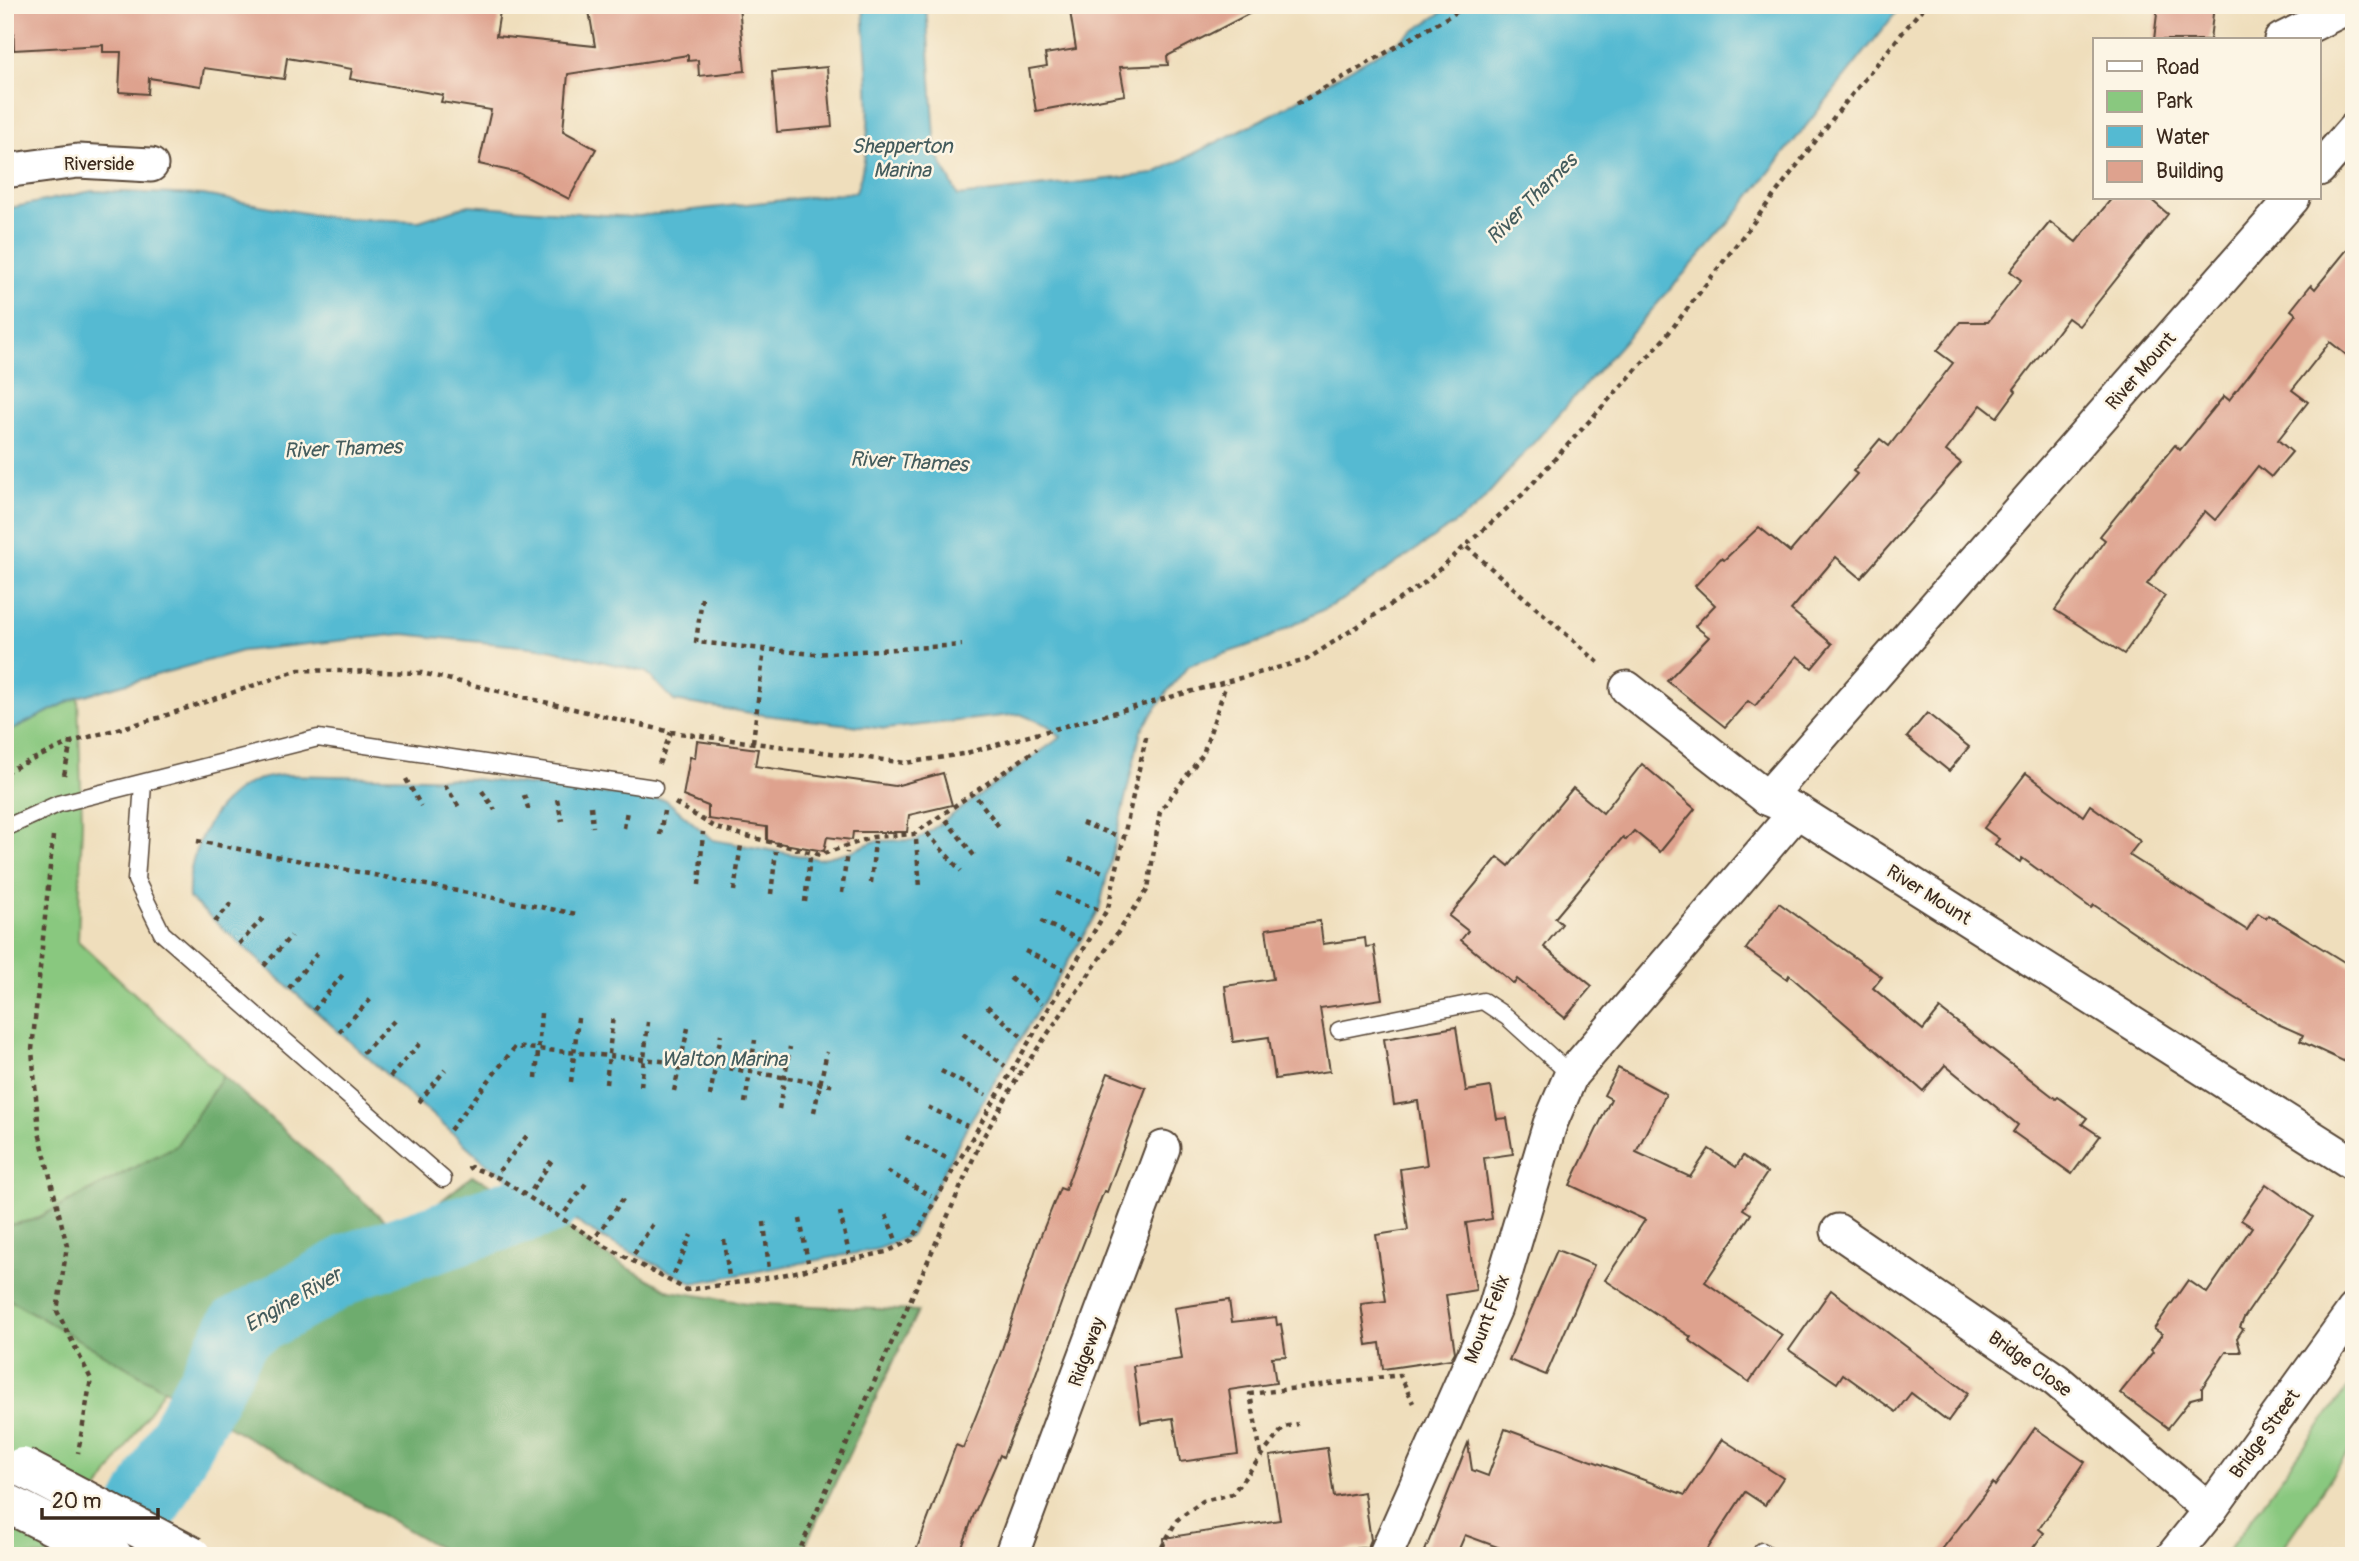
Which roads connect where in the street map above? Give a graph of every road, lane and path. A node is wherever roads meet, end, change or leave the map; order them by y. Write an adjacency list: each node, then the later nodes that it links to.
1 (1925, 5): 11 (path)
2 (2352, 5): 4 (street)
3 (1460, 10): 5 (path)
4 (2285, 38)
5 (1297, 104)
6 (2354, 129): 8 (street)
7 (151, 165): 9 (street, Riverside)
8 (2320, 168)
9 (5, 171)
10 (2291, 200): 29 (street, River Mount)
11 (1467, 547): 15 (path); 16 (path)
12 (702, 598): 14 (path)
13 (962, 645): 14 (path)
14 (764, 649): 18 (path)
15 (1226, 683): 18 (path); 165 (path)
16 (1627, 688): 29 (street)
17 (1147, 733): 133 (path)
18 (753, 742): 20 (path)
19 (1037, 749): 24 (path)
20 (5, 772)
21 (405, 778): 30 (path)
22 (441, 779): 31 (path)
23 (143, 784): 24 (lane); 28 (lane); 133 (lane)
24 (654, 788)
25 (481, 789): 32 (path)
26 (977, 798): 36 (path)
27 (666, 800): 39 (path)
28 (58, 804): 35 (lane); 159 (path)
29 (1782, 804): 106 (street, River Mount); 130 (street, River Mount)
30 (421, 806)
31 (459, 807)
32 (495, 810)
33 (946, 820): 48 (path)
34 (1082, 823): 40 (path)
35 (5, 828)
36 (1000, 828)
37 (703, 832): 53 (path)
38 (926, 833): 50 (path)
39 (660, 835)
40 (1115, 835)
41 (916, 840): 54 (path)
42 (197, 841): 62 (path)
43 (875, 841): 52 (path)
44 (741, 845): 55 (path)
45 (776, 851): 58 (path)
46 (847, 852): 56 (path)
47 (810, 857): 60 (path)
48 (976, 858)
49 (1069, 859): 51 (path)
50 (961, 871)
51 (1106, 873)
52 (871, 883)
53 (699, 885)
54 (920, 887)
55 (734, 891)
56 (842, 893)
57 (1056, 893): 61 (path)
58 (771, 894)
59 (233, 901): 65 (path)
60 (805, 902)
61 (1099, 910)
62 (577, 914)
63 (266, 915): 68 (path)
64 (1041, 920): 67 (path)
65 (215, 922)
66 (290, 936): 71 (path)
67 (1080, 940)
68 (239, 944)
69 (319, 951): 75 (path)
70 (1025, 951): 72 (path)
71 (264, 966)
72 (1063, 969)
73 (345, 972): 79 (path)
74 (1010, 978): 77 (path)
75 (289, 988)
76 (371, 999): 87 (path)
77 (1042, 1004)
78 (986, 1006): 90 (path)
79 (314, 1010)
80 (541, 1013): 94 (path)
81 (613, 1015): 98 (path)
82 (578, 1018): 95 (path)
83 (394, 1021): 97 (path)
84 (648, 1022): 99 (path)
85 (688, 1028): 100 (path)
86 (1339, 1030): 106 (lane)
87 (339, 1032)
88 (721, 1034): 101 (path)
89 (962, 1034): 102 (path)
90 (1022, 1037)
91 (423, 1040): 107 (path)
92 (755, 1040): 105 (path)
93 (790, 1046): 108 (path)
94 (540, 1048): 95 (path); 109 (path); 124 (path)
95 (574, 1051): 98 (path); 110 (path)
96 (827, 1052): 112 (path)
97 (363, 1053)
98 (609, 1055): 99 (path); 111 (path)
99 (644, 1058): 100 (path); 113 (path)
100 (679, 1062): 101 (path); 115 (path)
101 (715, 1066): 105 (path); 117 (path)
102 (1004, 1066)
103 (445, 1070): 118 (path)
104 (941, 1071): 116 (path)
105 (750, 1072): 108 (path); 119 (path)
106 (1571, 1075): 168 (street, Mount Felix)
107 (390, 1077)
108 (784, 1077): 112 (path); 121 (path)
109 (536, 1078)
110 (571, 1082)
111 (606, 1084)
112 (820, 1084): 114 (path); 122 (path)
113 (641, 1086)
114 (836, 1086)
115 (674, 1091)
116 (986, 1095)
117 (710, 1096)
118 (419, 1102)
119 (745, 1103)
120 (928, 1107): 123 (path)
121 (779, 1109)
122 (814, 1112)
123 (967, 1126)
124 (450, 1130)
125 (530, 1133): 131 (path)
126 (906, 1137): 129 (path)
127 (1163, 1148): 166 (street, Ridgeway)
128 (551, 1160): 135 (path)
129 (950, 1160)
130 (2354, 1164)
131 (499, 1171)
132 (887, 1171): 136 (path)
133 (443, 1179)
134 (587, 1182): 138 (path)
135 (532, 1191)
136 (931, 1196)
137 (623, 1199): 145 (path)
138 (565, 1212)
139 (841, 1212): 150 (path)
140 (886, 1215): 148 (path)
141 (800, 1219): 151 (path)
142 (654, 1222): 149 (path)
143 (764, 1222): 152 (path)
144 (1838, 1231): 162 (street, Bridge Close)
145 (597, 1235)
146 (691, 1235): 153 (path)
147 (724, 1240): 154 (path)
148 (897, 1240)
149 (634, 1254)
150 (849, 1254)
151 (808, 1262)
152 (769, 1270)
153 (674, 1274)
154 (729, 1278)
155 (2354, 1310): 162 (street, Bridge Street)
156 (1417, 1410): 158 (path)
157 (1297, 1424): 158 (path)
158 (1261, 1454): 167 (path)
159 (77, 1458)
160 (22, 1467): 164 (main road, bridge)
161 (5, 1502): 163 (main road, bridge)
162 (2210, 1510): 169 (street, Bridge Street)
163 (113, 1556)
164 (192, 1556)
165 (797, 1556)
166 (1011, 1556)
167 (1157, 1556)
168 (1385, 1556)
169 (2173, 1556)

